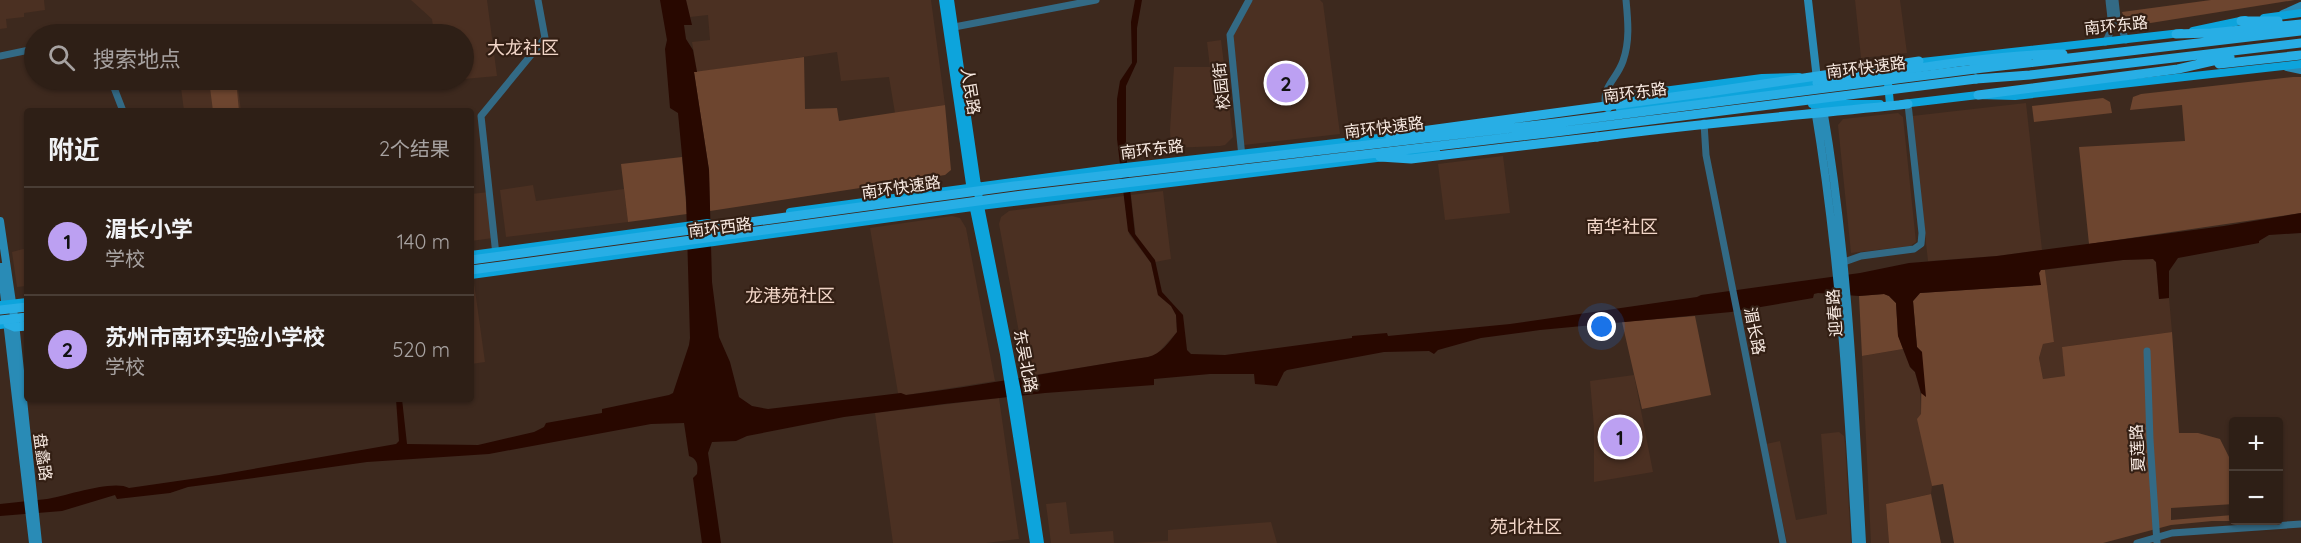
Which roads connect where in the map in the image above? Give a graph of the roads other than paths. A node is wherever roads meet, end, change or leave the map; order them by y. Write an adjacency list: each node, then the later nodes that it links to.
1 (538, 0): 52 (street)
2 (943, 0): 15 (main road, 人民路)
3 (950, 0): 15 (main road, 人民路)
4 (1096, 0): 15 (street)
5 (1249, 0): 47 (street, 校园街)
6 (1626, 0): 42 (street)
7 (1803, 0): 34 (main road)
8 (1808, 0): 34 (main road)
9 (2109, 0): 19 (street)
10 (2115, 0): 18 (street)
11 (2301, 6): 13 (main road)
12 (2301, 13): 13 (main road, 南环东路)
13 (2279, 16): 14 (main road, 南环东路)
14 (2241, 21): 16 (highway); 17 (main road, 南环东路)
15 (950, 28): 49 (main road, 人民路)
16 (2300, 28): 17 (highway); 23 (highway); 24 (highway, 南环快速路)
17 (2176, 34): 18 (main road, 南环东路)
18 (2126, 40): 19 (main road, 南环东路)
19 (2105, 42): 27 (main road, 南环东路)
20 (2300, 48): 22 (highway, 南环快速路); 26 (highway, 南环快速路); 30 (highway)
21 (24, 52): 25 (street)
22 (2246, 53): 26 (highway, 南环快速路); 30 (highway)
23 (2067, 54): 24 (highway); 32 (highway)
24 (2111, 54): 33 (highway, 南环快速路)
25 (0, 56)
26 (2176, 58): 33 (highway, 南环快速路)
27 (1919, 62): 34 (highway)
28 (2301, 64): 29 (main road, 南环东路)
29 (2282, 66): 31 (main road); 37 (main road, 南环东路)
30 (2178, 69): 37 (highway)
31 (2301, 70)
32 (1887, 74): 34 (highway); 35 (main road)
33 (1976, 74): 46 (highway, 南环快速路, bridge)
34 (1814, 80): 40 (main road, 迎春路); 42 (main road); 46 (highway, bridge)
35 (1888, 88): 38 (main road); 40 (main road)
36 (115, 90): 41 (street)
37 (1978, 95): 39 (main road, 南环东路)
38 (1890, 104): 39 (main road, 南环东路); 40 (main road, 南环东路)
39 (1908, 104): 40 (highway); 56 (street)
40 (1818, 105): 43 (highway); 44 (main road, 南环东路); 56 (main road, 迎春路); 59 (main road, 迎春路)
41 (122, 108)
42 (1607, 110): 44 (street); 47 (main road, 南环东路)
43 (1704, 123): 45 (main road); 46 (highway, bridge); 76 (street, 湄长路)
44 (1608, 129): 45 (main road, 南环东路)
45 (1513, 141): 48 (main road, 南环东路)
46 (1353, 151): 55 (highway, 南环快速路, bridge); 57 (highway, 南环快速路, bridge)
47 (1242, 154): 48 (street, 校园街); 49 (main road, 南环东路)
48 (1243, 174): 50 (main road, 南环东路)
49 (974, 187): 50 (main road, 东吴北路); 52 (main road, 南环西路)
50 (976, 207): 58 (main road, 南环西路); 68 (main road, 东吴北路)
51 (0, 221): 64 (main road)
52 (495, 252): 53 (main road, 南环西路); 58 (street)
53 (474, 255)
54 (0, 258): 64 (main road)
55 (474, 260)
56 (1844, 262): 59 (main road, 迎春路)
57 (474, 270)
58 (498, 272): 60 (main road, 南环西路)
59 (1840, 273): 61 (main road, 迎春路)
60 (474, 275)
61 (1842, 298): 77 (main road, 迎春路); 78 (main road, 迎春路)
62 (24, 299): 64 (main road)
63 (24, 307): 64 (highway, bridge)
64 (7, 315): 65 (highway, bridge); 66 (highway); 70 (main road, 盘蠡路)
65 (24, 316)
66 (24, 323)
67 (2147, 351): 71 (street, 夏莲路)
68 (1014, 397): 74 (main road, 东吴北路); 75 (main road, 东吴北路)
69 (2301, 524): 71 (street)
70 (34, 528): 72 (main road, 盘蠡路); 73 (main road, 盘蠡路)
71 (2157, 540): 79 (street)
72 (33, 543)
73 (38, 543)
74 (1034, 543)
75 (1040, 543)
76 (1782, 543)
77 (1856, 543)
78 (1862, 543)
79 (2137, 543)

